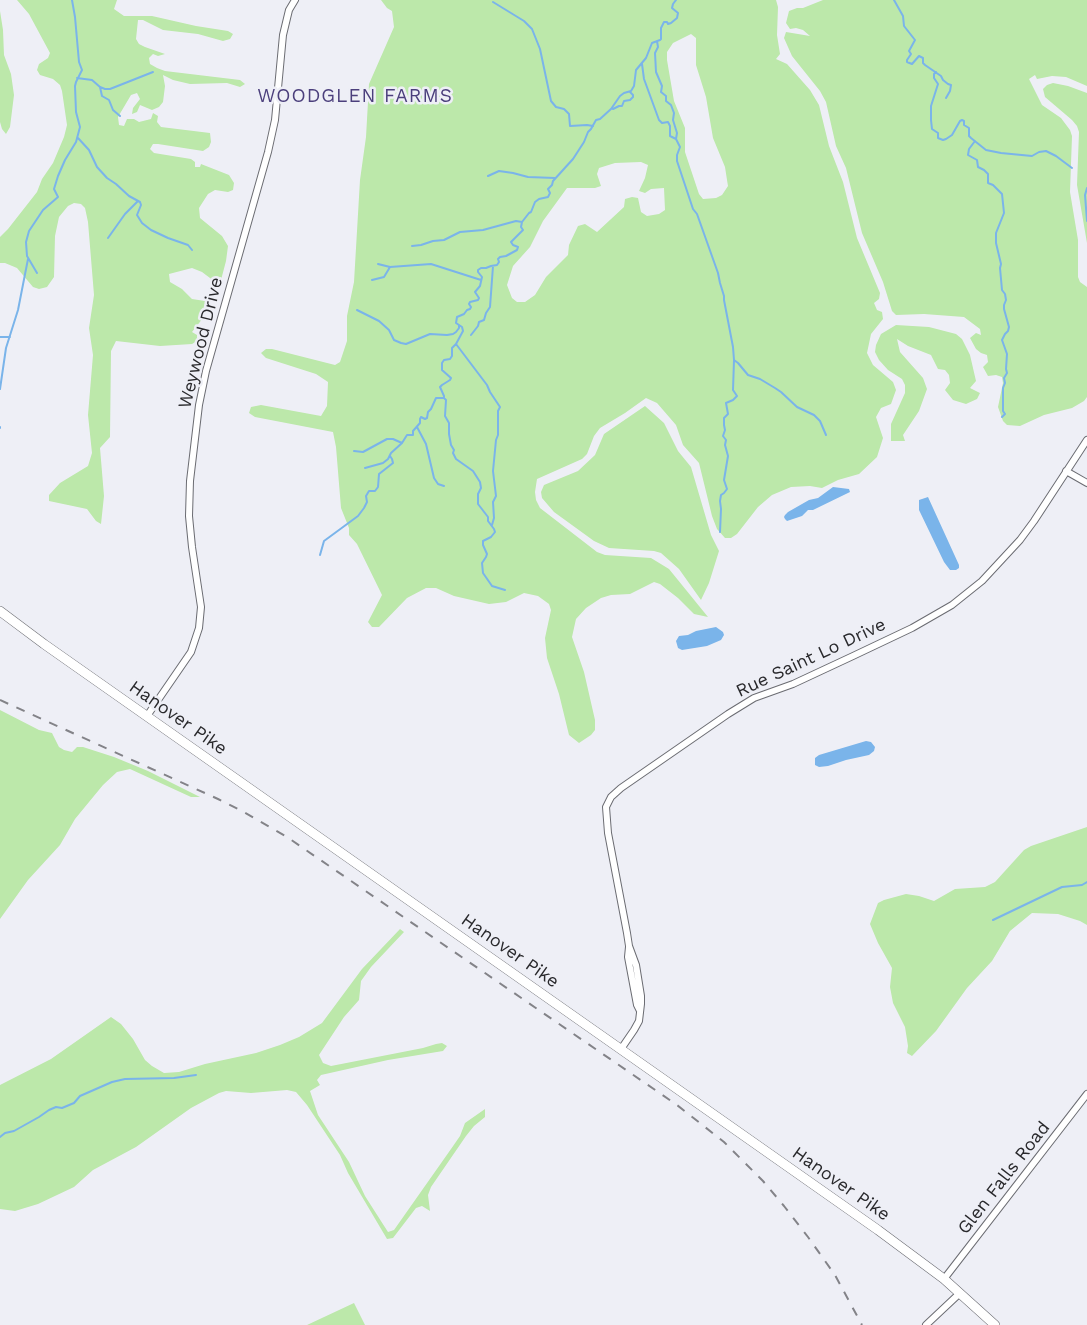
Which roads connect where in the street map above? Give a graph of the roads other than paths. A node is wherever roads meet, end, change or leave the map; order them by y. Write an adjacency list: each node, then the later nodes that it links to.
1 (295, 0): 6 (street, Weywood Drive)
2 (1087, 440): 3 (street, Rue Saint Lo Drive)
3 (1066, 471): 4 (street); 7 (street, Rue Saint Lo Drive)
4 (1087, 483)
5 (0, 611): 6 (highway, Hanover Pike)
6 (147, 716): 7 (highway, Hanover Pike)
7 (621, 1049): 9 (highway, Hanover Pike)
8 (1087, 1094): 9 (street, Glen Falls Road)
9 (944, 1279): 10 (highway, Hanover Pike)
10 (960, 1293): 11 (street); 12 (highway, Hanover Pike)
11 (926, 1325)
12 (995, 1325)

